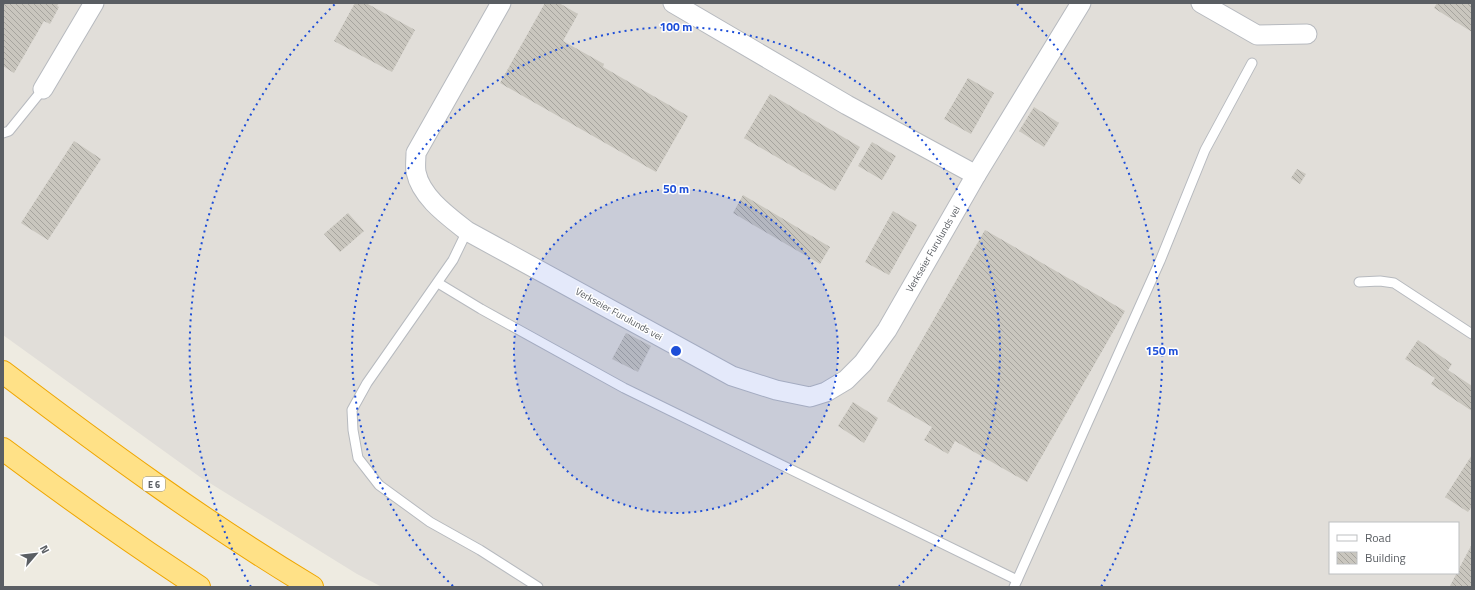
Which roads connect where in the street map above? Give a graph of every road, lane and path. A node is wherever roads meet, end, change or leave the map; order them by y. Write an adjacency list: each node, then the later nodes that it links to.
1 (94, 3): 8 (street)
2 (501, 3): 11 (street, Verkseier Furulunds vei)
3 (673, 3): 10 (street)
4 (1081, 3): 10 (street, Verkseier Furulunds vei)
5 (1201, 3): 6 (street)
6 (1307, 34)
7 (1252, 63): 17 (lane)
8 (43, 89): 9 (lane)
9 (3, 133)
10 (976, 175): 11 (street, Verkseier Furulunds vei)
11 (467, 231): 13 (lane)
12 (1359, 282): 14 (lane)
13 (438, 283): 17 (lane); 20 (lane)
14 (1472, 334)
15 (3, 372): 19 (highway, E 6)
16 (3, 449): 18 (highway)
17 (1016, 584)
18 (199, 587)
19 (312, 587)
20 (538, 587)

